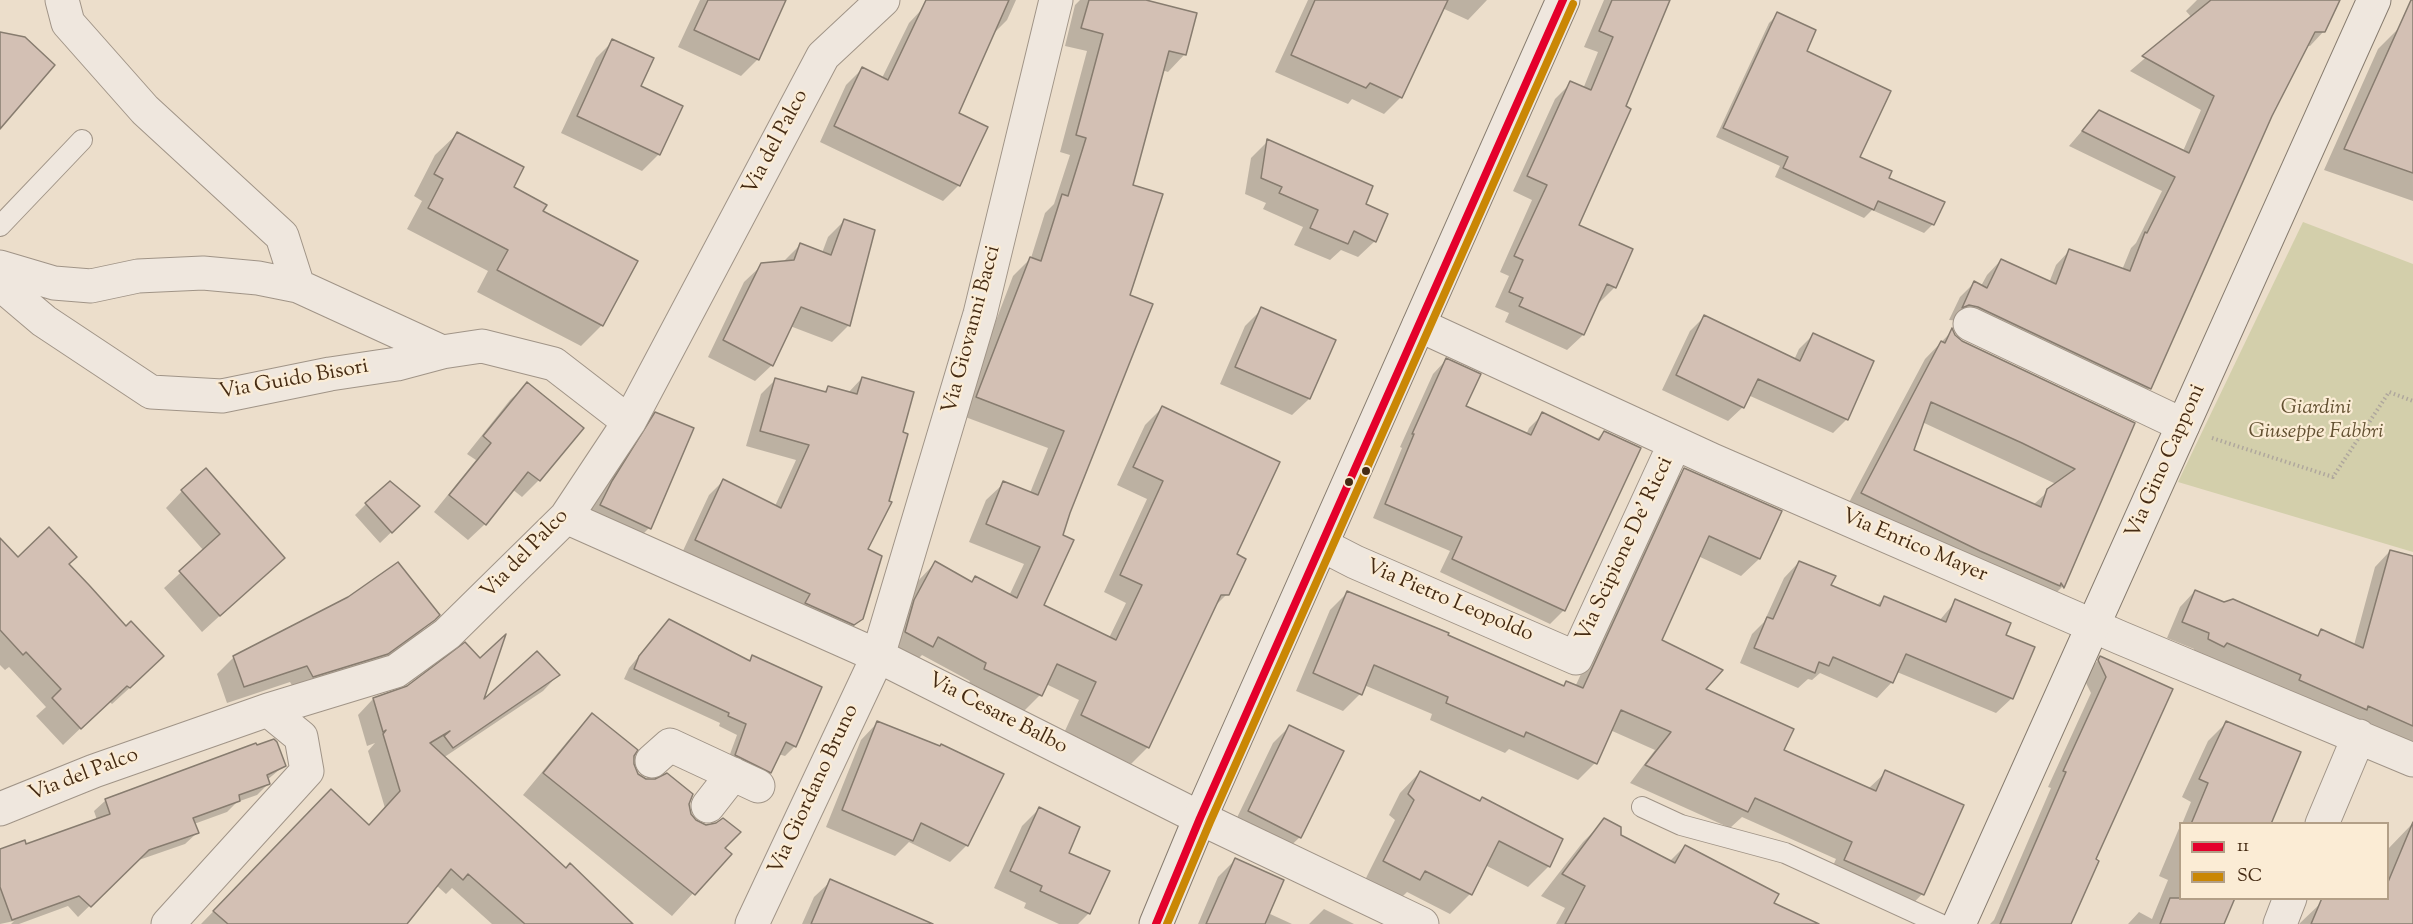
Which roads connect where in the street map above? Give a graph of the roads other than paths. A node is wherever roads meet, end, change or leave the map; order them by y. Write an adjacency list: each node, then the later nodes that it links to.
1 (62, 0): 10 (street)
2 (883, 0): 14 (street, Via del Palco)
3 (1056, 0): 20 (street, Via Giovanni Bacci)
4 (1563, 0): 11 (street)
5 (2374, 0): 15 (street, Via Gino Capponi)
6 (82, 140): 7 (lane)
7 (0, 226)
8 (0, 267): 10 (street)
9 (0, 284): 13 (street, Via Guido Bisori)
10 (298, 286): 13 (street)
11 (1419, 324): 16 (street, Via Enrico Mayer); 18 (street)
12 (1970, 324): 15 (street)
13 (442, 352): 14 (street, Via Guido Bisori)
14 (629, 422): 17 (street, Via del Palco)
15 (2192, 430): 19 (street, Via Gino Capponi)
16 (1675, 443): 19 (street, Via Enrico Mayer); 21 (street, Via Scipione De' Ricci)
17 (566, 517): 20 (street, Via Cesare Balbo); 22 (street, Via del Palco)
18 (1322, 545): 21 (street, Via Pietro Leopoldo); 29 (street)
19 (2093, 625): 23 (street, Via Enrico Mayer); 37 (street, Via Gino Capponi)
20 (878, 656): 29 (street, Via Cesare Balbo); 33 (street, Via Giordano Bruno)
21 (1576, 657)
22 (268, 710): 28 (street, Via del Palco); 32 (street)
23 (2359, 736): 24 (street, Via Enrico Mayer); 30 (street)
24 (2413, 760)
25 (652, 761): 26 (street)
26 (708, 806)
27 (1642, 807): 36 (lane)
28 (0, 808)
29 (1200, 818): 34 (street); 35 (street, Via Cesare Balbo)
30 (2323, 822)
31 (2289, 900): 38 (street)
32 (184, 919)
33 (752, 924)
34 (1156, 924)
35 (1422, 924)
36 (1940, 924)
37 (1959, 924)
38 (2280, 924)

